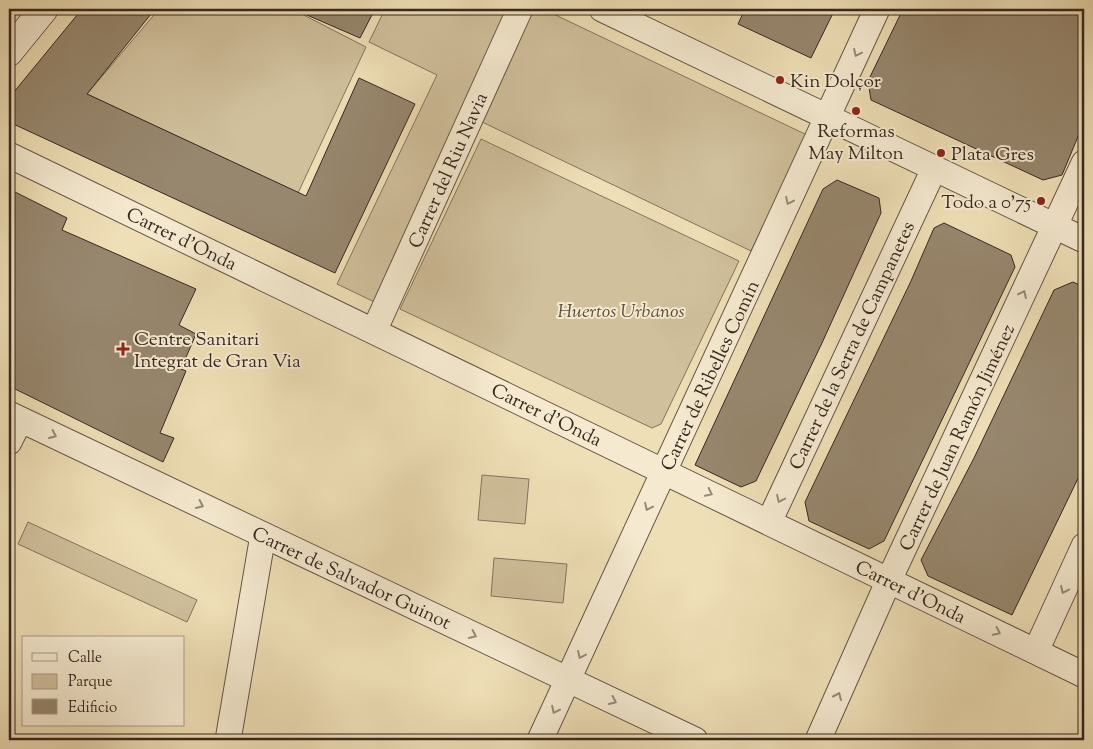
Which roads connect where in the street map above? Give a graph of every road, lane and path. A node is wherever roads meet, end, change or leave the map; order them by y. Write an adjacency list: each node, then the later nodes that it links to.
1 (44, 9): 5 (street)
2 (520, 9): 12 (street, Carrer del Riu Navia)
3 (602, 9): 6 (street)
4 (878, 9): 6 (street, Carrer de Ribelles Comín, one-way to 6)
5 (9, 52)
6 (827, 118): 9 (street); 15 (street, Carrer de Ribelles Comín, one-way to 15)
7 (9, 155): 12 (street, Carrer d'Onda)
8 (1084, 163): 10 (street, Carrer de Juan Ramón Jiménez)
9 (934, 169): 10 (street); 16 (street, Carrer de la Serra de Campanetes, one-way to 16)
10 (1054, 227): 11 (street); 19 (street, Carrer de Juan Ramón Jiménez, one-way to 10)
11 (1084, 240)
12 (374, 331): 15 (street, Carrer d'Onda)
13 (15, 417): 14 (street); 17 (street, Carrer de Salvador Guinot, one-way to 17)
14 (9, 442)
15 (665, 472): 16 (street, Carrer d'Onda, one-way to 16); 22 (street, Carrer de Ribelles Comín, one-way to 22)
16 (769, 522): 19 (street, Carrer d'Onda)
17 (263, 535): 22 (street, Carrer de Salvador Guinot, one-way to 22); 23 (street)
18 (1084, 546): 20 (street, one-way to 20)
19 (889, 580): 20 (street, Carrer d'Onda, one-way to 20); 26 (street, Carrer de Juan Ramón Jiménez, one-way to 19)
20 (1036, 652): 21 (street, Carrer d'Onda)
21 (1084, 675)
22 (569, 680): 24 (street, Carrer de Ribelles Comín, one-way to 24); 25 (street, Carrer de Salvador Guinot, one-way to 25)
23 (228, 740)
24 (540, 740)
25 (695, 740)
26 (818, 740)

